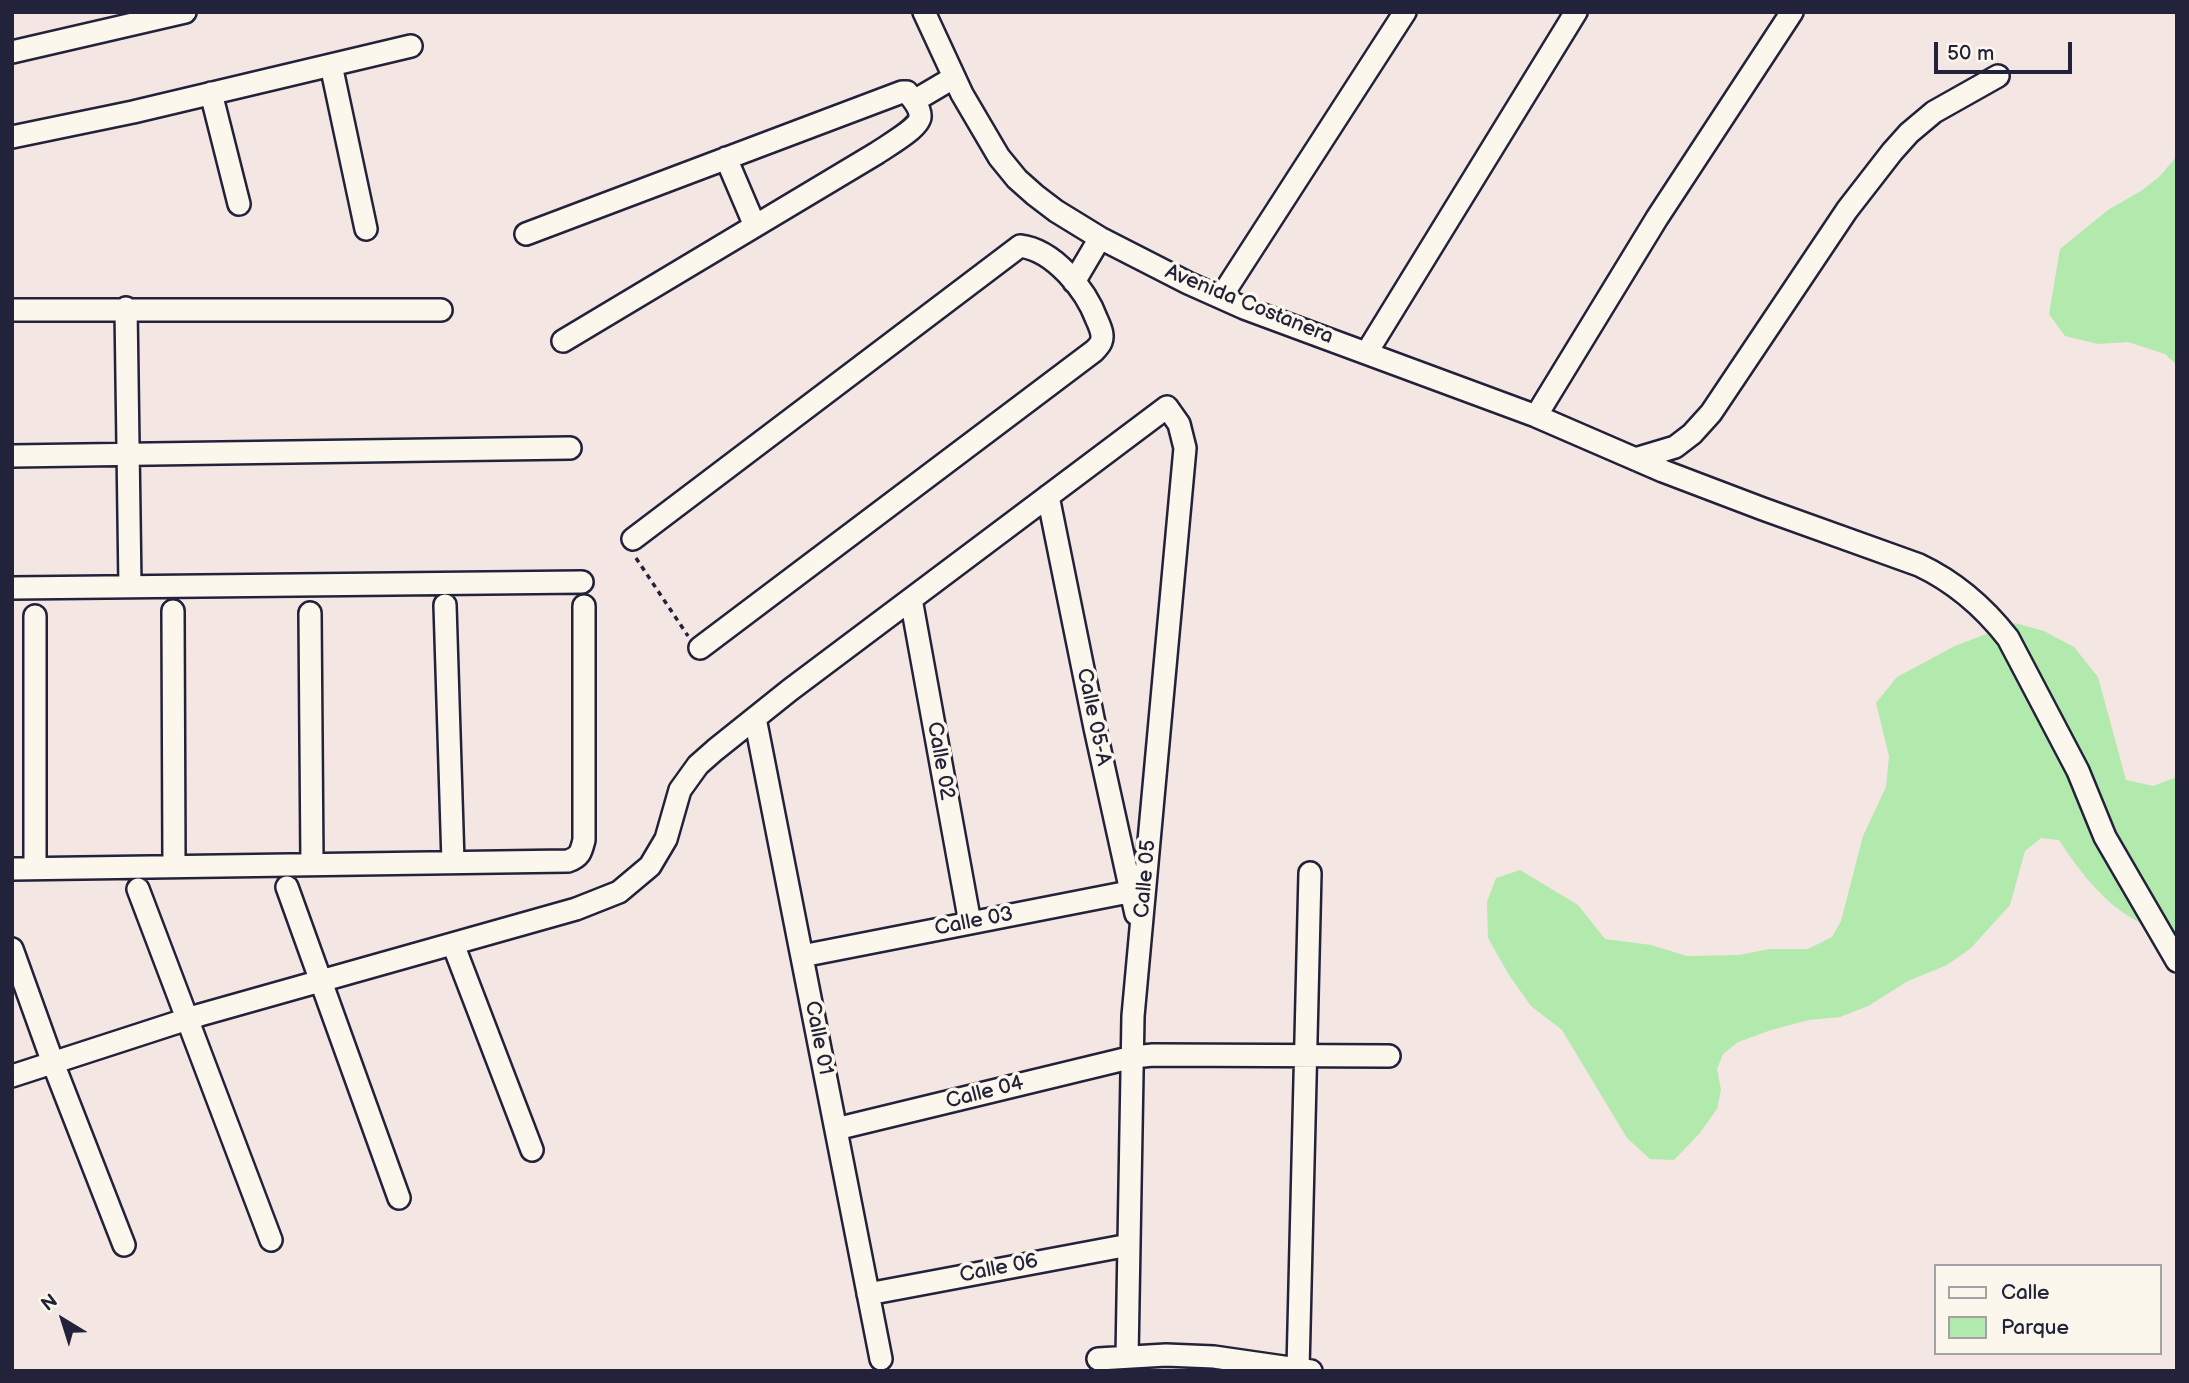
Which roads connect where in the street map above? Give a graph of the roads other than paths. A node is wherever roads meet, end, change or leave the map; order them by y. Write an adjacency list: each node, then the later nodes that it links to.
1 (185, 12): 7 (street)
2 (924, 12): 10 (street, Avenida Costanera)
3 (1405, 12): 21 (street)
4 (1576, 12): 26 (street)
5 (1792, 12): 27 (street)
6 (411, 46): 8 (street)
7 (12, 52)
8 (331, 65): 11 (street); 17 (street)
9 (1998, 76): 31 (street)
10 (953, 78): 12 (street); 19 (street, Avenida Costanera)
11 (211, 93): 13 (street); 15 (street)
12 (914, 102): 14 (street); 16 (street)
13 (12, 137)
14 (726, 158): 16 (street); 18 (street)
15 (239, 204)
16 (755, 226): 25 (street)
17 (366, 229)
18 (526, 234)
19 (1100, 238): 20 (street); 21 (street, Avenida Costanera)
20 (1074, 282): 33 (street); 43 (street)
21 (1221, 298): 26 (street, Avenida Costanera)
22 (126, 308): 23 (street); 24 (street); 29 (street)
23 (12, 310)
24 (441, 310)
25 (563, 341)
26 (1367, 352): 27 (street, Avenida Costanera)
27 (1535, 416): 31 (street, Avenida Costanera)
28 (570, 448): 29 (street)
29 (128, 454): 30 (street); 35 (street)
30 (12, 456)
31 (1635, 459): 58 (street, Avenida Costanera)
32 (1048, 496): 37 (street); 53 (street, Calle 05-A); 53 (street, Calle 05)
33 (633, 539)
34 (582, 582): 35 (street)
35 (130, 586): 36 (street)
36 (12, 588)
37 (911, 599): 44 (street); 54 (street, Calle 02)
38 (445, 605): 45 (street)
39 (584, 606): 45 (street)
40 (173, 611): 47 (street)
41 (310, 613): 46 (street)
42 (35, 616): 48 (street)
43 (700, 648)
44 (755, 718): 55 (street); 57 (street, Calle 01)
45 (453, 862): 46 (street)
46 (312, 864): 47 (street)
47 (174, 866): 48 (street)
48 (35, 868): 49 (street)
49 (12, 869)
50 (1310, 873): 61 (street)
51 (287, 887): 59 (street)
52 (138, 889): 60 (street)
53 (1138, 890): 54 (street, Calle 03); 63 (street, Calle 05)
54 (970, 923): 57 (street, Calle 03)
55 (453, 944): 59 (street); 67 (street)
56 (12, 950): 64 (street)
57 (802, 956): 66 (street, Calle 01)
58 (2177, 961)
59 (319, 981): 60 (street); 68 (street)
60 (187, 1019): 64 (street); 69 (street)
61 (1305, 1056): 62 (street, Calle 04); 63 (street, Calle 04); 76 (street)
62 (1389, 1056)
63 (1133, 1057): 66 (street, Calle 04); 71 (street, Calle 05)
64 (53, 1063): 65 (street); 70 (street)
65 (12, 1076)
66 (836, 1129): 72 (street, Calle 01)
67 (532, 1150)
68 (398, 1198)
69 (271, 1240)
70 (124, 1245)
71 (1129, 1245): 72 (street, Calle 06); 73 (street, Calle 05)
72 (869, 1294): 74 (street, Calle 01)
73 (1127, 1357): 75 (street); 76 (street)
74 (881, 1359)
75 (1098, 1359)
76 (1304, 1370)

